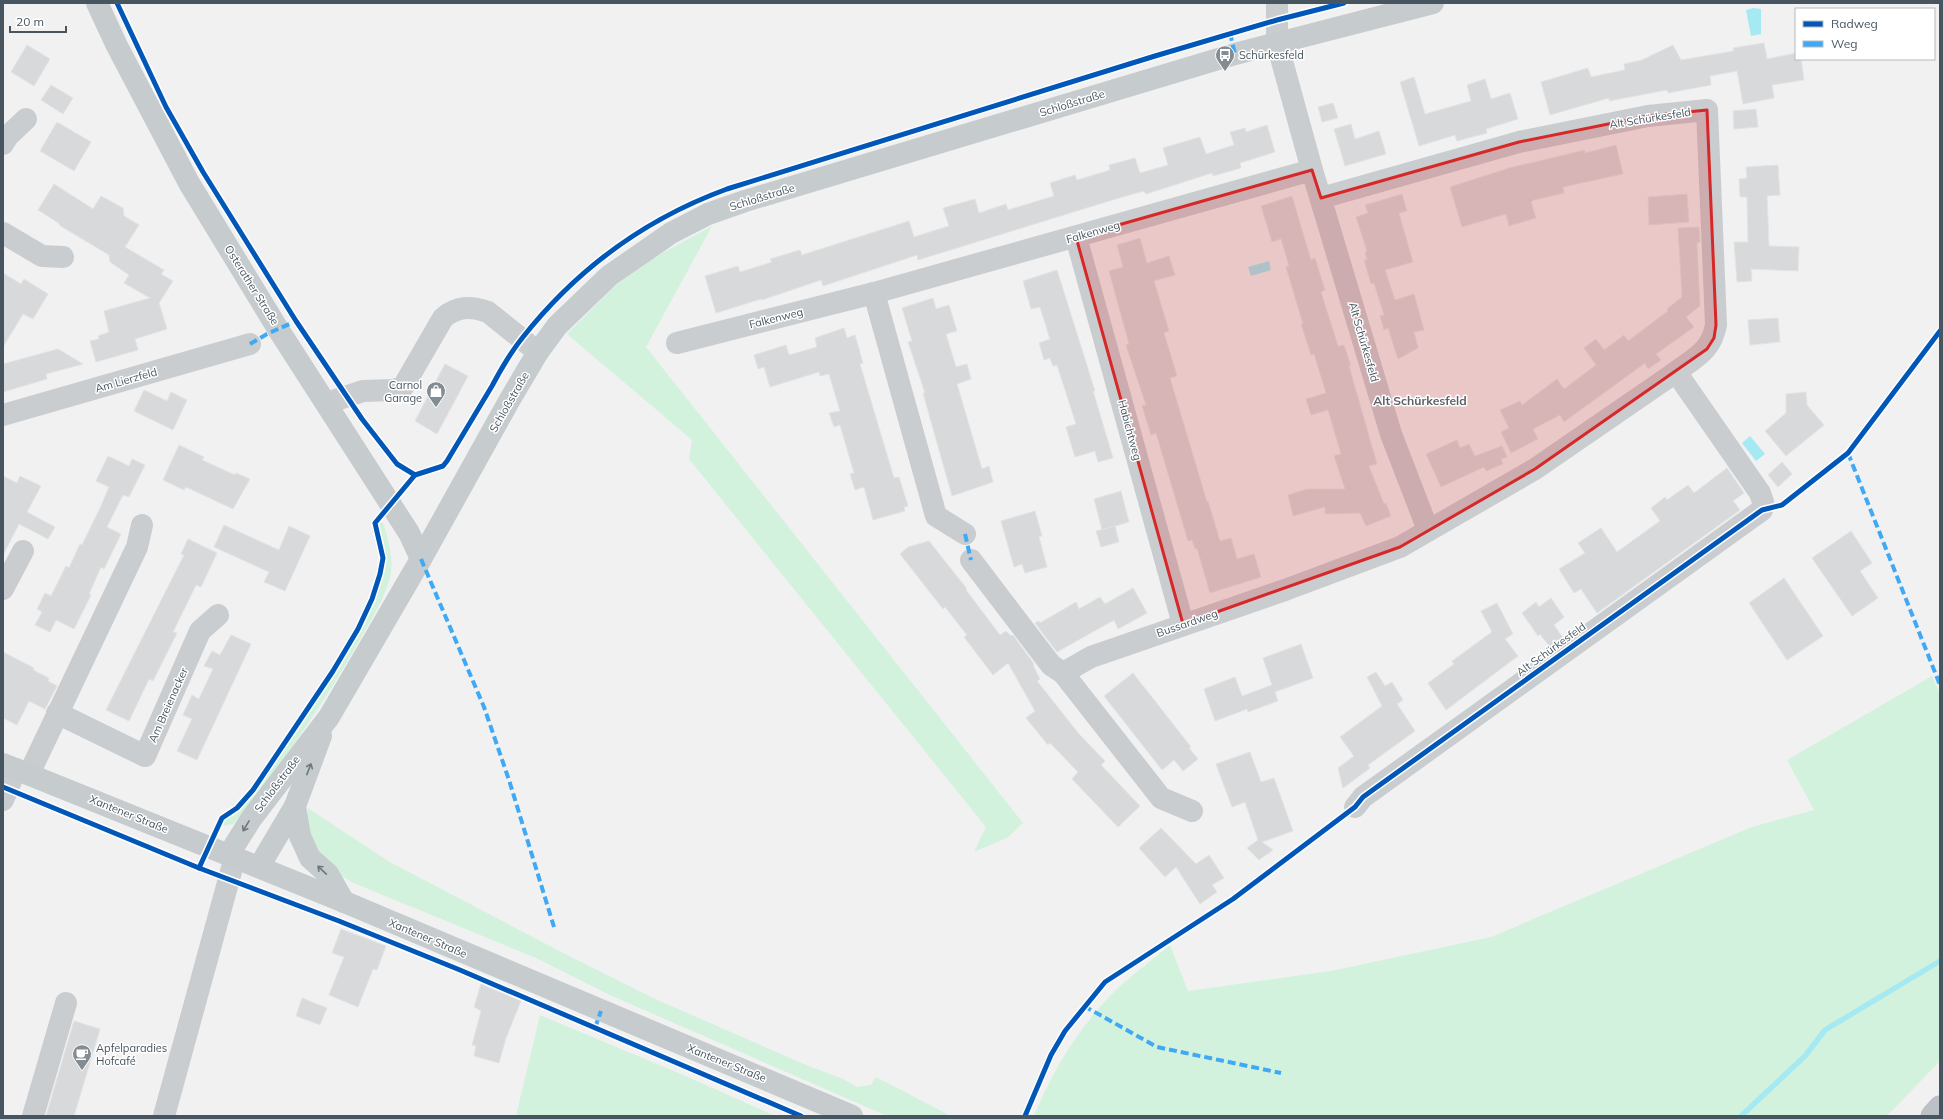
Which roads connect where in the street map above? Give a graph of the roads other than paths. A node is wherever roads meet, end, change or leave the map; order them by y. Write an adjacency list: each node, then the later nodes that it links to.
1 (97, 3): 17 (main road, Osterather Straße)
2 (1277, 3): 4 (street, Alt Schürkesfeld)
3 (1433, 3): 4 (main road, Schloßstraße)
4 (1277, 43): 7 (street, Alt Schürkesfeld); 15 (main road, Schloßstraße)
5 (26, 119): 6 (street)
6 (3, 144)
7 (1312, 170): 8 (street, Alt Schürkesfeld); 10 (street, Falkenweg)
8 (1321, 198): 16 (street, Alt Schürkesfeld); 20 (street, Alt Schürkesfeld)
9 (3, 233): 11 (street)
10 (1076, 237): 12 (street, Falkenweg); 28 (street, Habichtweg)
11 (63, 257)
12 (874, 293): 13 (street, Falkenweg); 21 (street)
13 (677, 343)
14 (250, 344): 18 (street, Am Lierzfeld)
15 (538, 352): 17 (street); 23 (main road, Schloßstraße)
16 (1676, 372): 20 (street, Alt Schürkesfeld); 35 (street, Alt Schürkesfeld)
17 (327, 403): 23 (main road, Osterather Straße)
18 (3, 415)
19 (142, 526): 30 (street)
20 (1428, 530): 25 (street, Alt Schürkesfeld)
21 (965, 534)
22 (23, 551): 26 (street)
23 (421, 559): 31 (main road, Schloßstraße)
24 (971, 560): 29 (street)
25 (1314, 579): 28 (street, Bussardweg)
26 (3, 589)
27 (218, 615): 30 (street, Am Breienacker)
28 (1183, 624): 29 (street, Bussardweg)
29 (1063, 673): 36 (street)
30 (57, 713): 32 (street)
31 (329, 717): 34 (main road, Schloßstraße, one-way to 31); 37 (main road, Schloßstraße, one-way to 37)
32 (16, 769): 33 (street); 37 (main road, Xantener Straße)
33 (3, 800)
34 (294, 806): 38 (main road, Schloßstraße); 39 (main road, one-way to 34)
35 (1355, 807)
36 (1192, 811)
37 (232, 856): 38 (main road, Xantener Straße); 43 (street)
38 (259, 867): 39 (main road, Xantener Straße)
39 (344, 902): 44 (main road, Xantener Straße)
40 (66, 1003): 42 (street)
41 (1940, 1107): 45 (highway)
42 (33, 1116)
43 (164, 1116)
44 (852, 1116)
45 (1932, 1116)

